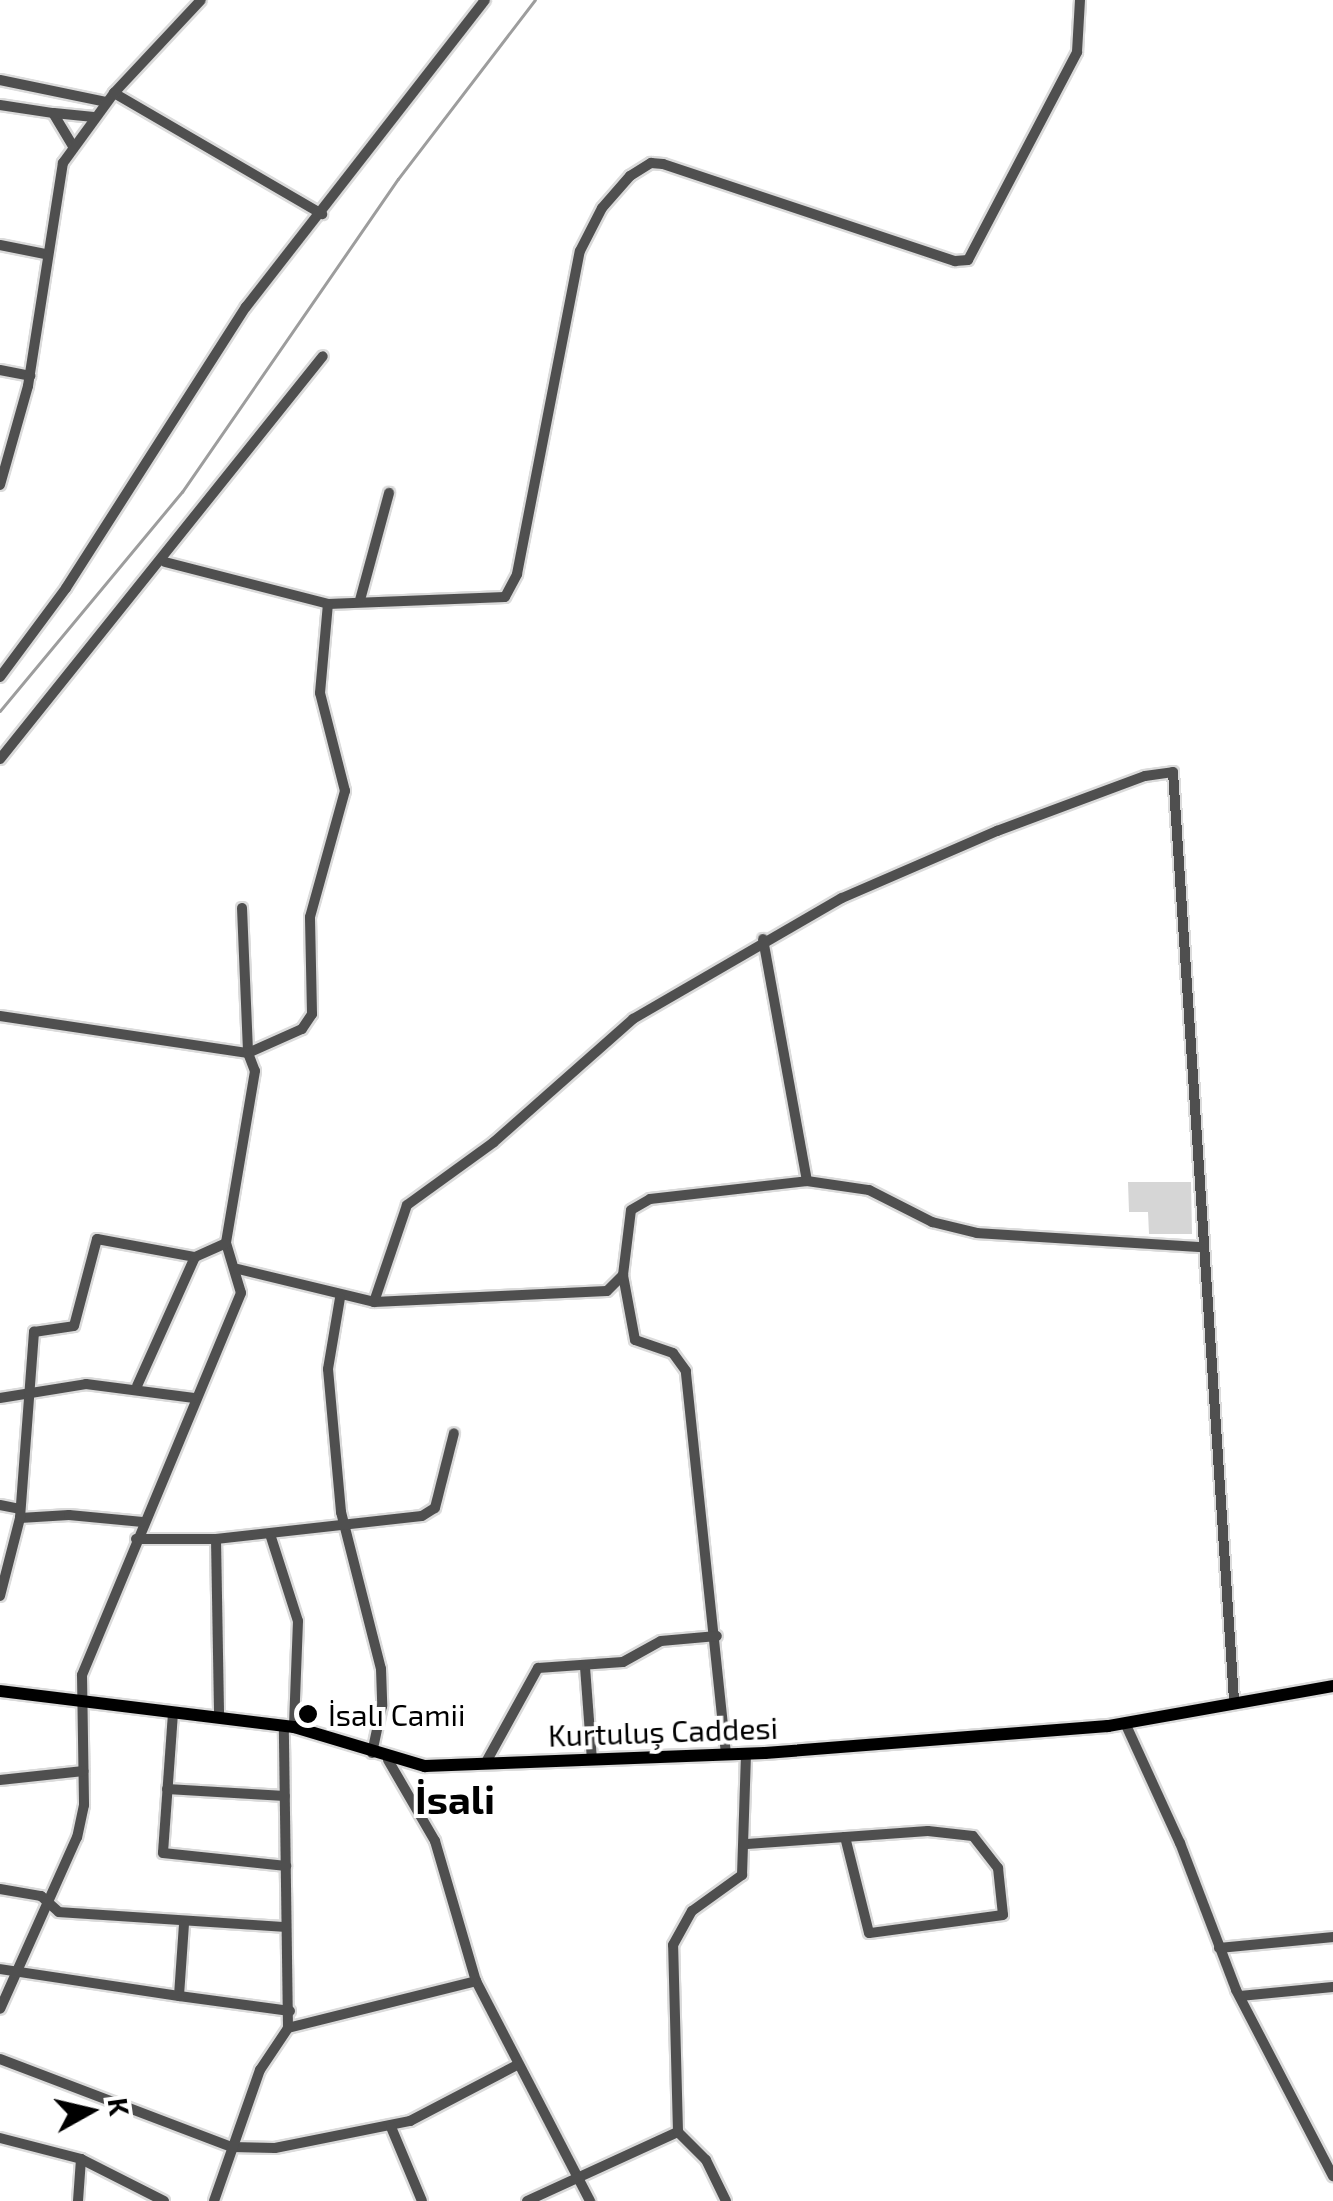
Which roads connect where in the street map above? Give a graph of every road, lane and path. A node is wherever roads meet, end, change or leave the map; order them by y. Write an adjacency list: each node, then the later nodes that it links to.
1 (201, 0): 5 (street)
2 (486, 0): 11 (street)
3 (1080, 0): 20 (street)
4 (0, 80): 6 (street)
5 (114, 93): 6 (street); 11 (street)
6 (106, 102): 9 (street)
7 (0, 105): 8 (street)
8 (53, 113): 9 (street); 10 (street)
9 (94, 117): 10 (street)
10 (72, 146): 13 (street)
11 (322, 214): 22 (street)
12 (0, 246): 13 (street)
13 (44, 254): 16 (street)
14 (324, 356): 19 (street)
15 (0, 370): 16 (street)
16 (30, 376): 17 (street)
17 (0, 485)
18 (389, 492): 20 (street)
19 (164, 562): 21 (street); 23 (street)
20 (360, 600): 21 (street)
21 (328, 604): 27 (street)
22 (1, 673)
23 (0, 759)
24 (242, 908): 27 (street)
25 (763, 940): 28 (street); 30 (street); 35 (street)
26 (0, 1016): 27 (street)
27 (248, 1053): 29 (street)
28 (807, 1181): 30 (street); 33 (street)
29 (226, 1243): 31 (street); 32 (street)
30 (1202, 1248): 54 (street)
31 (195, 1257): 36 (street); 37 (street)
32 (238, 1269): 34 (street); 39 (street)
33 (623, 1275): 35 (street); 49 (street)
34 (340, 1298): 35 (street); 44 (street)
35 (374, 1302)
36 (137, 1386): 37 (street); 39 (street)
37 (30, 1393): 38 (street); 42 (street)
38 (0, 1398)
39 (194, 1398): 43 (street)
40 (454, 1433): 44 (street)
41 (0, 1505): 42 (street)
42 (20, 1513): 43 (street); 48 (street)
43 (143, 1522): 46 (street)
44 (348, 1524): 45 (street); 59 (street)
45 (270, 1534): 47 (street); 58 (street)
46 (136, 1539): 47 (street); 53 (street)
47 (216, 1539): 56 (street)
48 (0, 1596)
49 (716, 1636): 50 (street); 60 (street)
50 (586, 1667): 63 (street); 64 (street)
51 (1333, 1686): 54 (main road, Kurtuluş Caddesi)
52 (0, 1691): 53 (main road, Kurtuluş Caddesi)
53 (78, 1700): 55 (main road, Kurtuluş Caddesi); 65 (street)
54 (1234, 1701): 57 (main road, Kurtuluş Caddesi)
55 (173, 1712): 56 (main road, Kurtuluş Caddesi); 67 (street)
56 (219, 1718): 58 (main road, Kurtuluş Caddesi)
57 (1124, 1723): 61 (main road, Kurtuluş Caddesi); 77 (street)
58 (289, 1727): 59 (main road, Kurtuluş Caddesi); 68 (street)
59 (372, 1753): 62 (main road, Kurtuluş Caddesi)
60 (726, 1754): 61 (main road, Kurtuluş Caddesi); 63 (main road, Kurtuluş Caddesi)
61 (746, 1754): 70 (street)
62 (388, 1760): 64 (main road, Kurtuluş Caddesi); 80 (street)
63 (592, 1760): 64 (main road, Kurtuluş Caddesi)
64 (485, 1764)
65 (84, 1771): 66 (street); 73 (street)
66 (0, 1780)
67 (168, 1789): 68 (street); 71 (street)
68 (285, 1796): 71 (street)
69 (845, 1837): 69 (street); 70 (street)
70 (747, 1844): 90 (street)
71 (286, 1866): 75 (street)
72 (0, 1890): 73 (street)
73 (50, 1904): 74 (street); 79 (street)
74 (184, 1924): 75 (street); 82 (street)
75 (286, 1927): 85 (street)
76 (1333, 1936): 77 (street)
77 (1219, 1948): 83 (street)
78 (0, 1969): 79 (street)
79 (17, 1970): 82 (street); 84 (street)
80 (476, 1981): 86 (street); 88 (street)
81 (1333, 1987): 83 (street)
82 (179, 1996): 85 (street)
83 (1240, 1996): 95 (street)
84 (0, 2009)
85 (290, 2011): 86 (street)
86 (288, 2028): 92 (street)
87 (0, 2059): 92 (street)
88 (517, 2065): 89 (street); 94 (street)
89 (390, 2127): 92 (street); 99 (street)
90 (678, 2132): 94 (street); 102 (street)
91 (0, 2138): 93 (street)
92 (232, 2147): 98 (street)
93 (81, 2160): 96 (street); 97 (street)
94 (578, 2173): 100 (street); 101 (street)
95 (1333, 2176)
96 (78, 2201)
97 (164, 2201)
98 (214, 2201)
99 (422, 2201)
100 (527, 2201)
101 (590, 2201)
102 (726, 2201)

